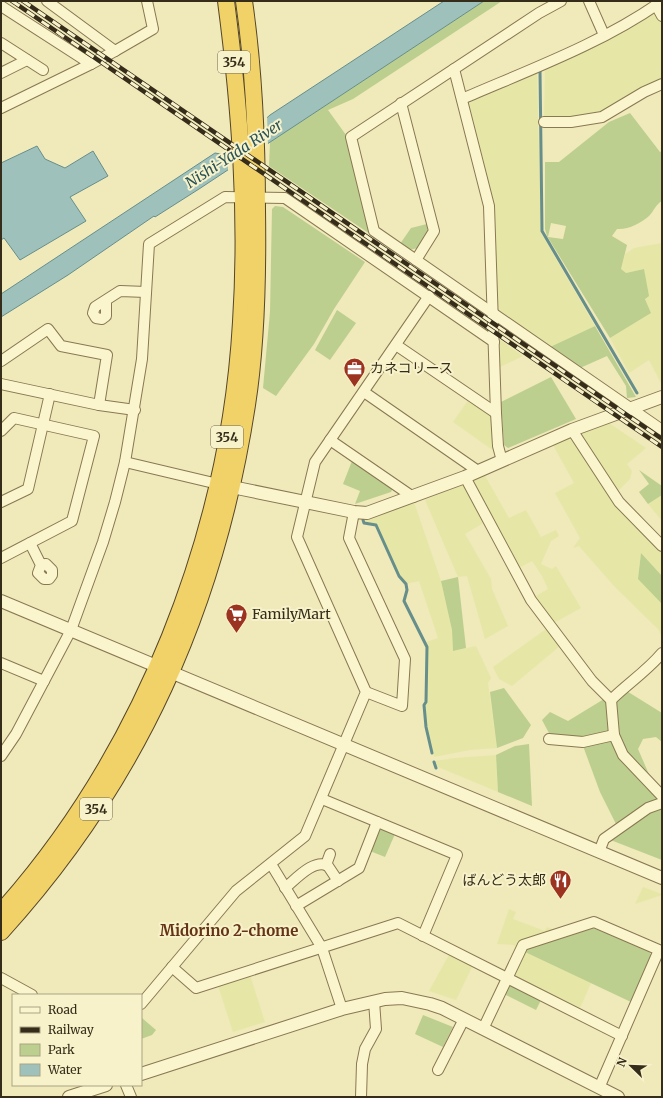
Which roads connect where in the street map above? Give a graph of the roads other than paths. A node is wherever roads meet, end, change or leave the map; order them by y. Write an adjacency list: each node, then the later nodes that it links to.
1 (47, 1): 12 (street)
2 (147, 1): 12 (street)
3 (226, 1): 23 (highway, 354)
4 (244, 1): 23 (highway, 354)
5 (561, 1): 15 (street)
6 (589, 1): 10 (street)
7 (659, 3): 9 (street); 10 (street)
8 (1, 6): 14 (street)
9 (662, 16)
10 (604, 35): 19 (street)
11 (1, 44): 13 (street)
12 (115, 51): 14 (street)
13 (27, 60): 16 (street); 17 (street)
14 (91, 64): 21 (street)
15 (454, 69): 19 (street); 20 (street)
16 (43, 70)
17 (1, 73)
18 (662, 84): 22 (street)
19 (462, 99): 28 (street)
20 (401, 103): 24 (street); 24 (street)
21 (1, 108)
22 (544, 122)
23 (250, 197): 25 (street); 26 (street); 49 (highway, 354)
24 (416, 260): 28 (street)
25 (146, 292): 27 (street); 38 (street)
26 (429, 296): 29 (street); 30 (street)
27 (106, 300)
28 (493, 312): 29 (street); 37 (street)
29 (494, 342): 39 (street)
30 (396, 344): 33 (street); 39 (street)
31 (1, 361): 36 (street)
32 (1, 384): 34 (street)
33 (364, 392): 44 (street); 47 (street)
34 (50, 394): 36 (street); 40 (street)
35 (662, 397): 37 (street)
36 (99, 405): 38 (street)
37 (631, 408): 41 (street); 42 (street)
38 (135, 410): 46 (street)
39 (496, 413): 45 (street)
40 (43, 425): 43 (street); 51 (street); 54 (street)
41 (572, 430): 45 (street); 55 (street)
42 (662, 430)
43 (1, 431)
44 (330, 440): 50 (street); 52 (street)
45 (502, 461): 47 (street)
46 (125, 462): 49 (street); 59 (street)
47 (478, 471): 48 (street)
48 (465, 477): 50 (street); 65 (street)
49 (225, 485): 52 (street); 62 (highway, 354)
50 (413, 497): 53 (street)
51 (1, 502)
52 (306, 502): 53 (street); 64 (street)
53 (354, 512): 64 (street)
54 (30, 543): 56 (street); 57 (street)
55 (662, 546)
56 (1, 558)
57 (41, 565)
58 (1, 601): 59 (street)
59 (71, 630): 62 (street); 63 (street)
60 (662, 654): 65 (street)
61 (1, 663): 63 (street)
62 (164, 670): 68 (street); 82 (highway, 354); 83 (highway, 354)
63 (44, 681): 69 (street)
64 (366, 692): 68 (street)
65 (611, 700): 66 (street)
66 (614, 735): 67 (street); 70 (street)
67 (549, 739)
68 (344, 744): 71 (street); 74 (street)
69 (1, 756)
70 (662, 796)
71 (322, 799): 73 (street); 76 (street)
72 (662, 803): 74 (street)
73 (378, 822): 79 (street); 84 (street)
74 (599, 852): 78 (street)
75 (330, 854): 77 (street)
76 (271, 864): 80 (street); 86 (street)
77 (326, 865): 79 (street); 80 (street)
78 (662, 878)
79 (338, 881): 81 (street)
80 (285, 888): 81 (street)
81 (296, 906): 85 (street)
82 (1, 912)
83 (1, 932)
84 (423, 936): 85 (street); 88 (street)
85 (322, 948): 86 (street); 92 (street)
86 (172, 967): 91 (street)
87 (1, 978): 89 (street)
88 (507, 978): 94 (street); 95 (street); 95 (street)
89 (30, 994)
90 (374, 1001): 92 (street); 93 (street); 103 (street)
91 (142, 1003)
92 (342, 1009): 97 (street)
93 (464, 1019): 94 (street); 96 (street)
94 (483, 1029): 100 (street)
95 (622, 1036): 100 (street)
96 (438, 1070)
97 (142, 1074)
98 (103, 1086): 101 (street)
99 (126, 1086): 102 (street)
100 (599, 1088): 104 (street)
101 (69, 1097)
102 (131, 1097)
103 (362, 1097)
104 (618, 1097)

